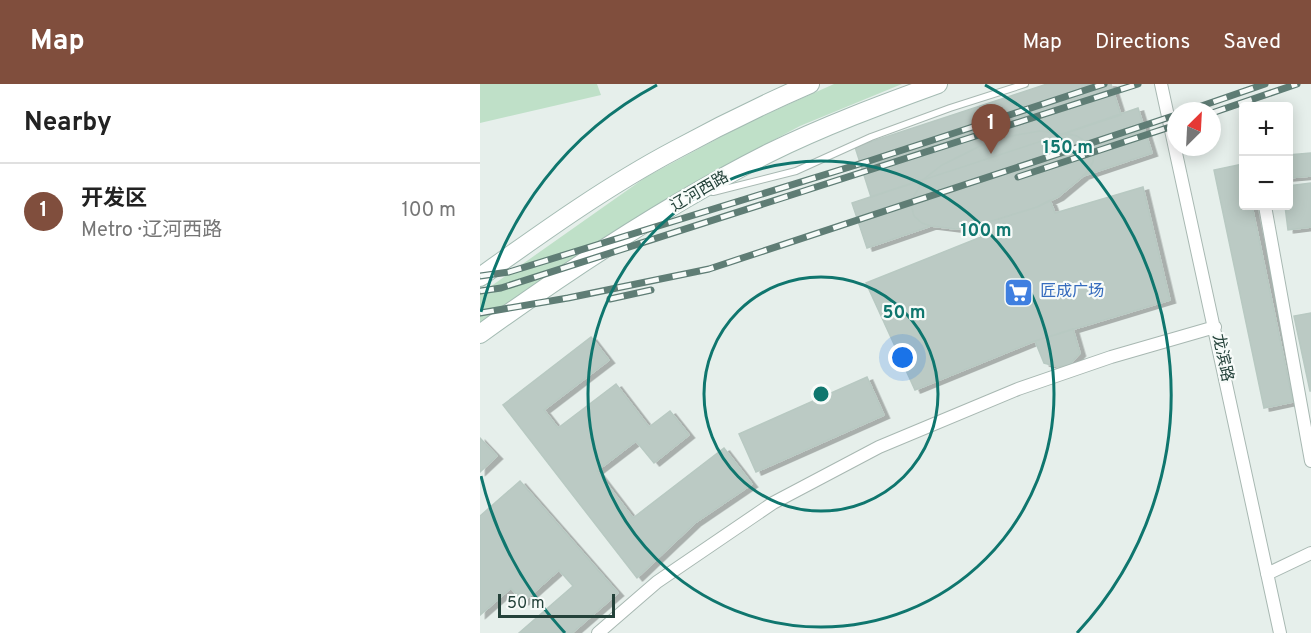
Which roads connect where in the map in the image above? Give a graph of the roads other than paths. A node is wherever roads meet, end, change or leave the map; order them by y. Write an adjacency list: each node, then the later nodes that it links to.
1 (810, 84): 7 (main road)
2 (938, 84): 5 (main road, 辽河西路)
3 (1025, 84): 5 (lane)
4 (1161, 84): 8 (street, 龙滨路)
5 (692, 197): 9 (main road, 辽河西路)
6 (1266, 210): 10 (street)
7 (480, 277)
8 (1215, 327): 12 (street, 龙滨路); 13 (street)
9 (480, 334)
10 (1311, 461)
11 (1311, 553): 12 (street)
12 (1267, 574): 14 (street, 龙滨路)
13 (598, 633)
14 (1280, 633)

